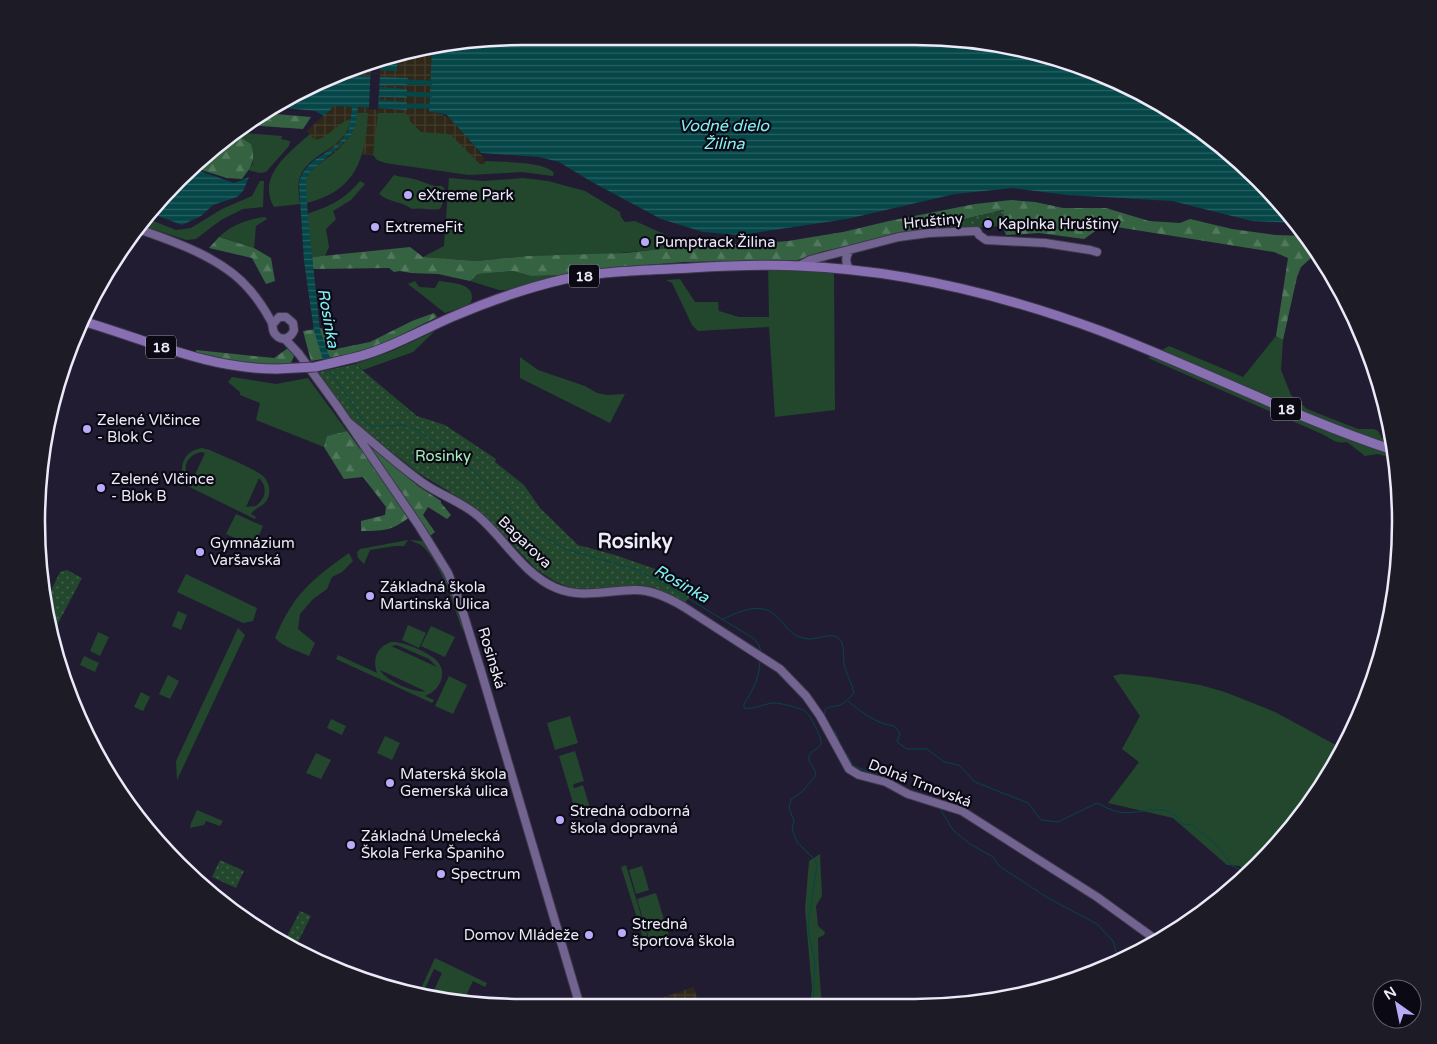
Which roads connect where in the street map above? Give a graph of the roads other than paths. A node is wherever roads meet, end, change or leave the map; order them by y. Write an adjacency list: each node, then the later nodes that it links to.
1 (144, 232): 6 (street)
2 (850, 250): 3 (street, Hruštiny); 4 (street, Hruštiny); 5 (street)
3 (1097, 252)
4 (799, 266): 5 (main road, 18); 8 (main road, 18, bridge)
5 (850, 270): 14 (main road, 18)
6 (260, 302): 7 (street); 9 (street)
7 (280, 318): 9 (street); 10 (street)
8 (88, 323)
9 (273, 324): 11 (street)
10 (292, 334): 11 (street); 12 (street, Rosinská)
11 (285, 339): 12 (street, Rosinská)
12 (300, 354): 13 (street, Rosinská)
13 (347, 421): 15 (street, Bagarova); 17 (street, Rosinská)
14 (1386, 447)
15 (761, 656): 16 (street, Dolná Trnovská)
16 (1151, 936)
17 (578, 999)

